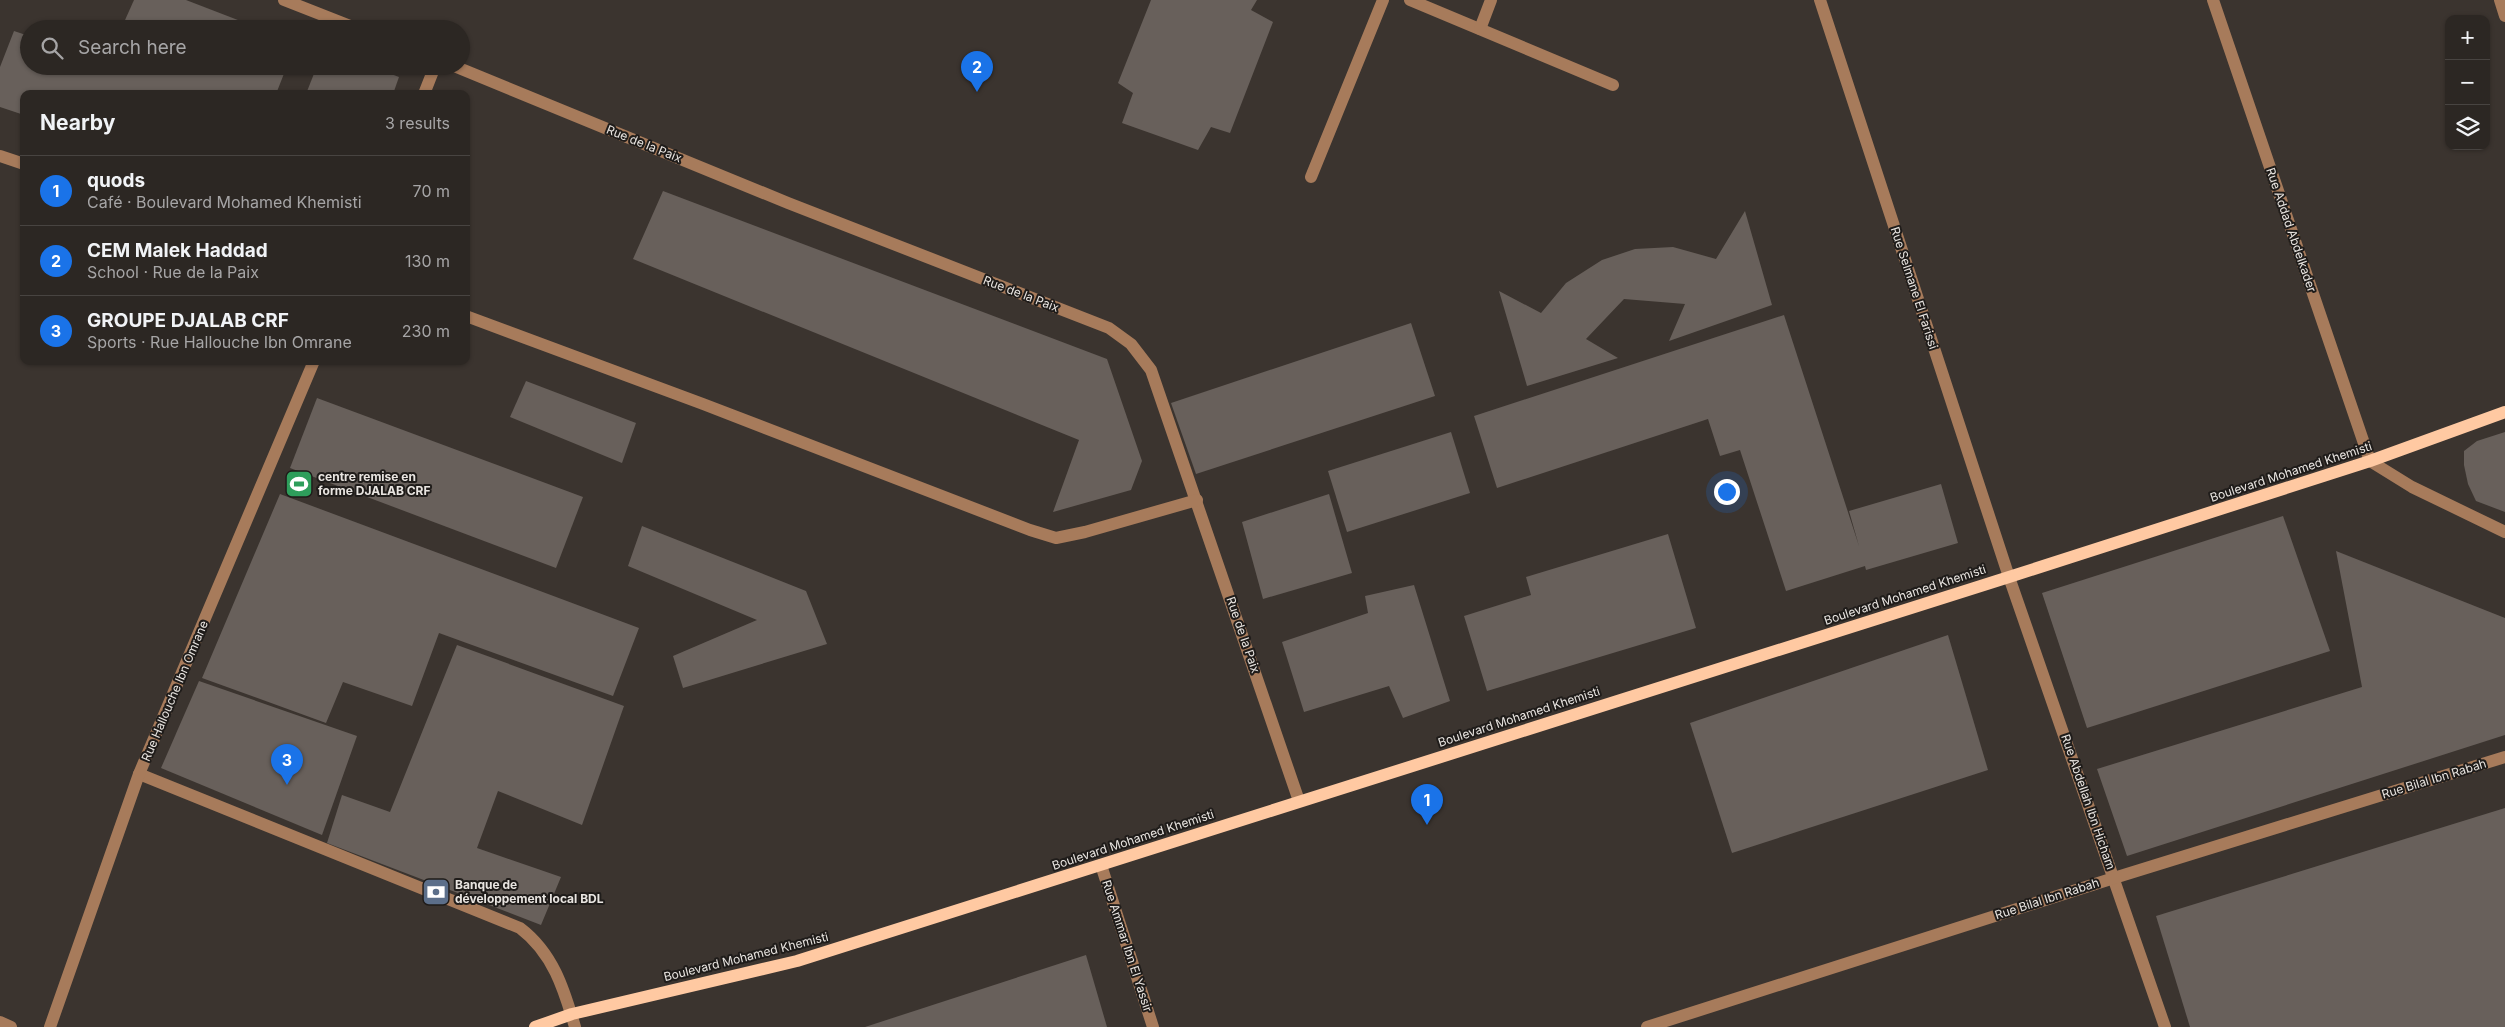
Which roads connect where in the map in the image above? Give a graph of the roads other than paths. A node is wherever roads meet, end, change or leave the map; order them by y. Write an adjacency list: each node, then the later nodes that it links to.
1 (284, 0): 9 (street)
2 (1383, 0): 17 (street)
3 (1410, 0): 10 (street)
4 (1491, 0): 10 (street)
5 (1820, 0): 24 (street, Rue Selmane El Farissi)
6 (2212, 0): 21 (street, Rue Addad Abdelkader)
7 (2500, 0): 8 (street)
8 (2505, 16)
9 (335, 20)
10 (1480, 29): 13 (street)
11 (470, 73): 22 (street, Rue de la Paix)
12 (431, 75): 14 (street)
13 (1613, 85)
14 (426, 90)
15 (0, 156): 16 (street)
16 (20, 163)
17 (1310, 176)
18 (470, 317): 22 (street)
19 (312, 365): 26 (street, Rue Hallouche Ibn Omrane)
20 (2505, 412): 21 (main road, Boulevard Mohamed Khemisti)
21 (2370, 461): 23 (street); 24 (main road, Boulevard Mohamed Khemisti)
22 (1197, 500): 27 (street, Rue de la Paix)
23 (2505, 532)
24 (2009, 577): 27 (main road, Boulevard Mohamed Khemisti); 29 (street, Rue Abdellah Ibn Hicham)
25 (2505, 757): 29 (street, Rue Bilal Ibn Rabah)
26 (140, 774): 30 (street); 33 (street, Rue Hallouche Ibn Omrane)
27 (1300, 801): 28 (main road, Boulevard Mohamed Khemisti)
28 (1101, 865): 30 (main road, Boulevard Mohamed Khemisti); 36 (street, Rue Ammar Ibn El Yassir)
29 (2114, 878): 37 (street, Rue Bilal Ibn Rabah); 38 (street, Rue Abdellah Ibn Hicham)
30 (572, 1014): 34 (main road, Boulevard Mohamed Khemisti); 35 (street)
31 (0, 1022): 32 (street)
32 (11, 1027)
33 (50, 1027)
34 (535, 1027)
35 (576, 1027)
36 (1153, 1027)
37 (1647, 1027)
38 (2165, 1027)

